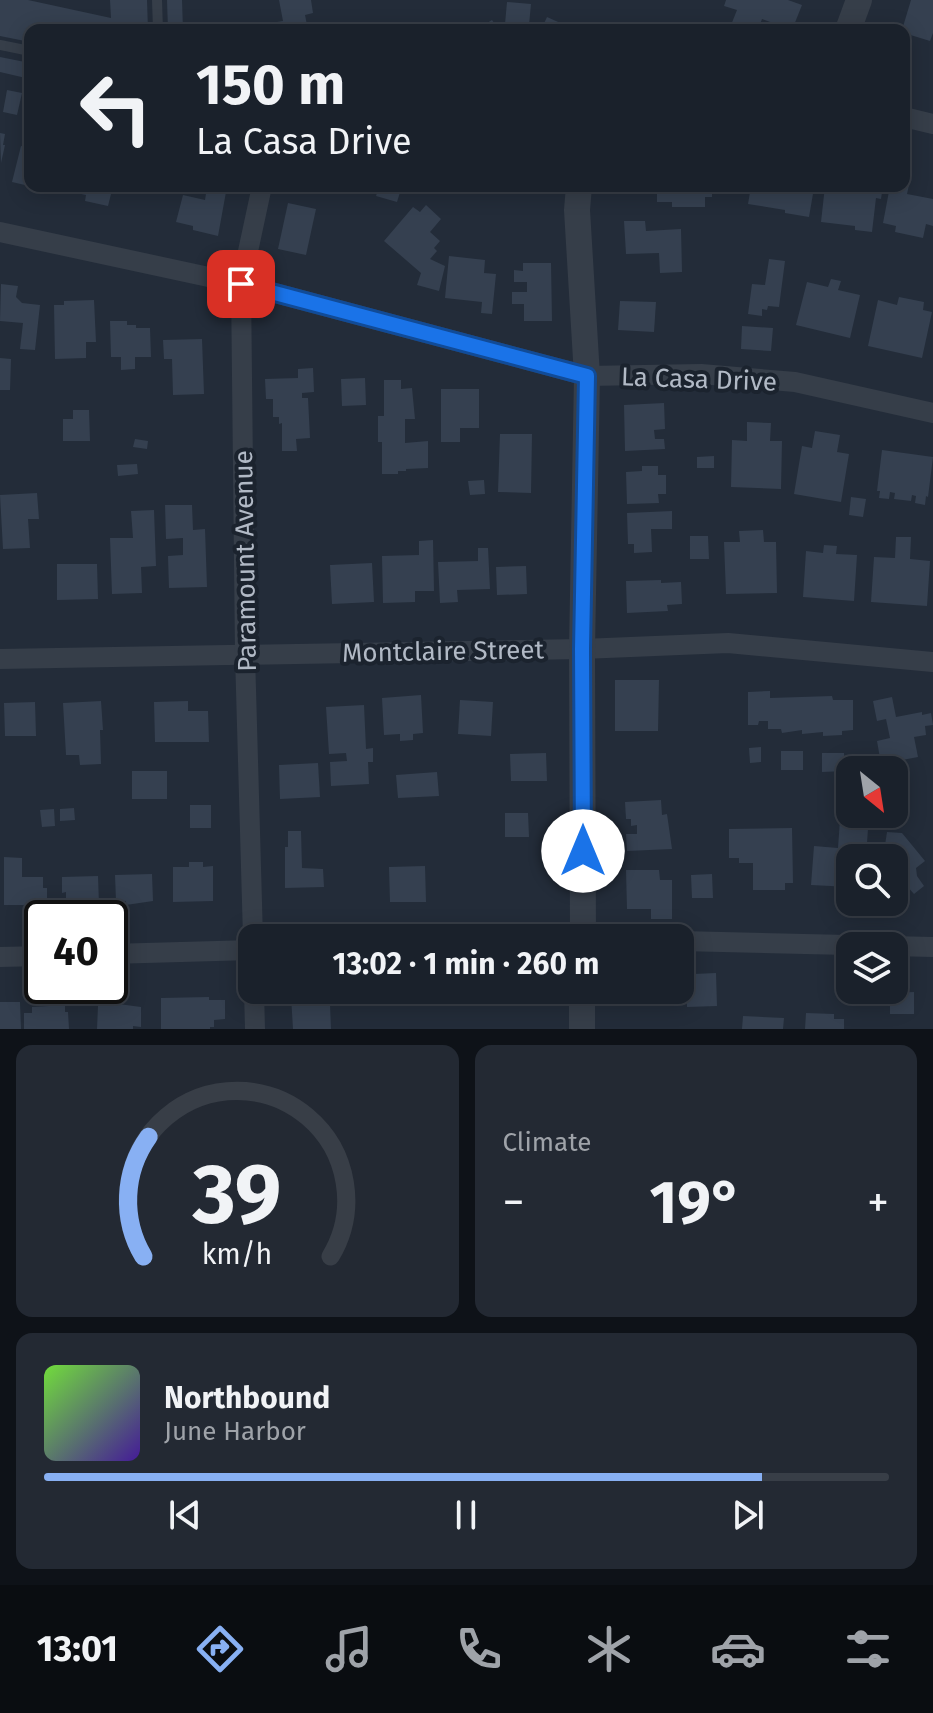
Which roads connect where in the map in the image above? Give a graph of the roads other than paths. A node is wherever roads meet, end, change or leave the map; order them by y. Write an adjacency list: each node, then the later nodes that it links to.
1 (157, 0): 3 (lane)
2 (859, 0): 4 (street)
3 (158, 24)
4 (850, 24)
5 (0, 45): 6 (lane)
6 (24, 50)
7 (910, 118): 8 (street)
8 (933, 124)
9 (261, 192): 12 (street, Paramount Avenue)
10 (578, 192): 13 (street)
11 (0, 232): 12 (street, La Casa Drive)
12 (241, 284): 13 (street, La Casa Drive); 16 (street, Paramount Avenue)
13 (587, 376): 14 (street, La Casa Drive); 15 (street)
14 (933, 413)
15 (582, 649): 16 (street, Montclaire Street); 18 (street, Montclaire Street); 20 (street)
16 (245, 654): 17 (street, Montclaire Street); 19 (street, Paramount Avenue)
17 (0, 659)
18 (933, 662)
19 (253, 924)
20 (583, 924)
21 (694, 941): 22 (street)
22 (933, 947)
23 (238, 950): 24 (street)
24 (128, 953)
25 (24, 956): 26 (street)
26 (0, 957)
27 (254, 1004): 29 (street)
28 (582, 1004): 30 (street)
29 (255, 1029)
30 (582, 1029)

